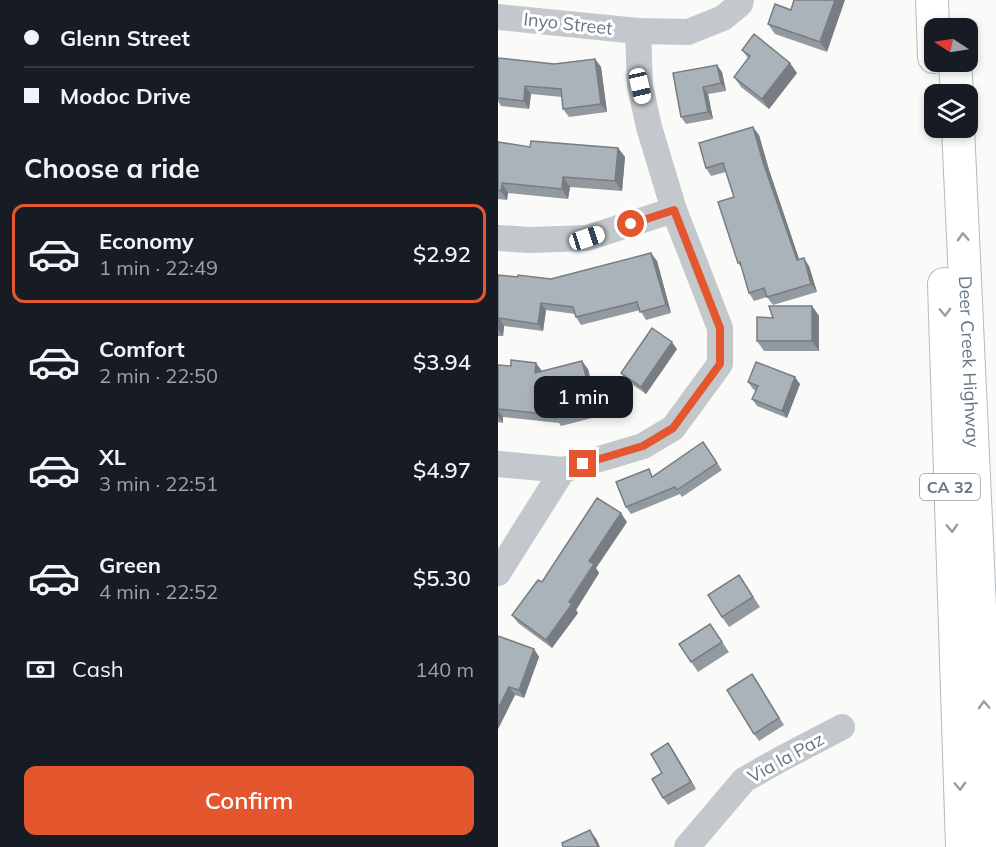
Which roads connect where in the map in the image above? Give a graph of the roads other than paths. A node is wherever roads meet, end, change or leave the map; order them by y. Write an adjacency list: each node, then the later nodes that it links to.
1 (741, 0): 7 (street, Inyo Street)
2 (932, 0): 5 (main road)
3 (953, 0): 6 (main road)
4 (498, 17): 7 (street, Inyo Street)
5 (933, 18)
6 (954, 18)
7 (638, 31): 10 (street)
8 (938, 138): 17 (main road, Deer Creek Highway / CA 32, one-way to 17)
9 (958, 138): 18 (main road, Deer Creek Highway / CA 32, one-way to 9)
10 (674, 210): 11 (street); 13 (street)
11 (498, 238)
12 (498, 464): 13 (street)
13 (563, 470): 14 (street)
14 (498, 573)
15 (842, 727): 16 (street, Via la Paz)
16 (687, 847)
17 (962, 847)
18 (991, 847)

